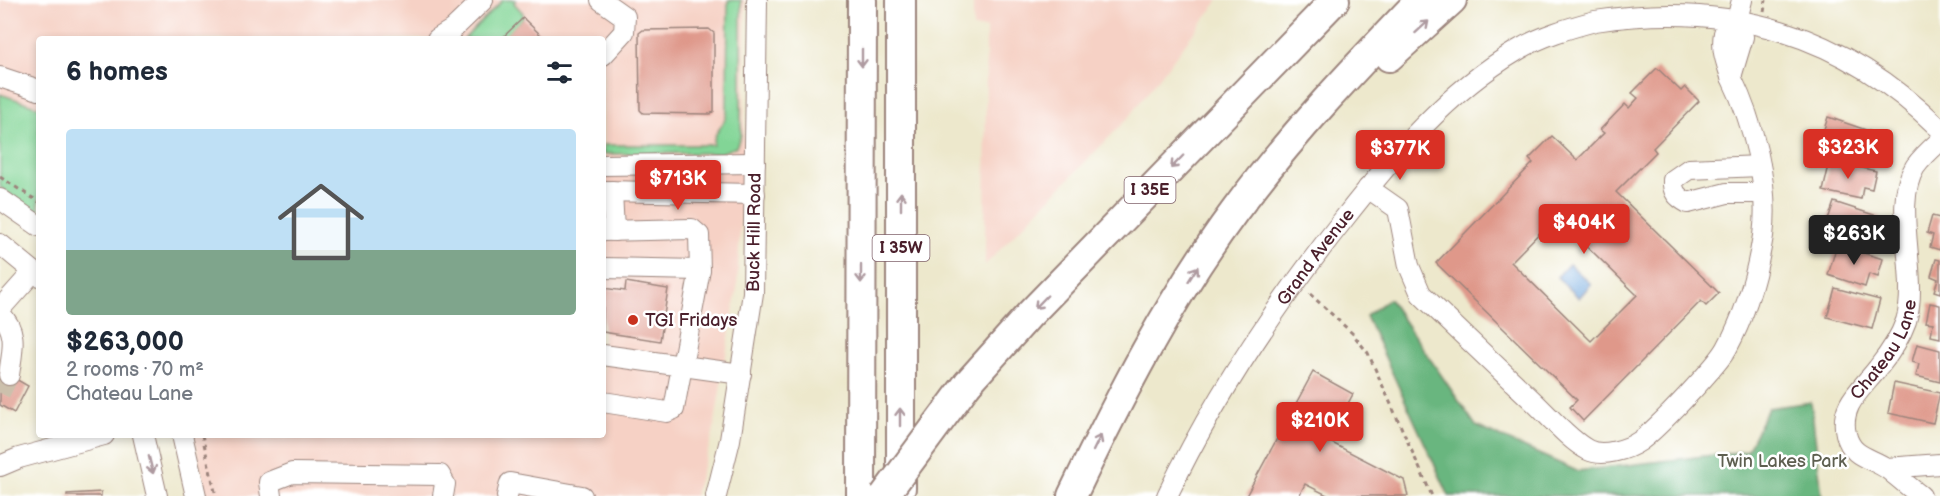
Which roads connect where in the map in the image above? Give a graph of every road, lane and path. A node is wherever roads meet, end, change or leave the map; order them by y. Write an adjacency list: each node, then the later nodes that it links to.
1 (483, 0): 11 (street)
2 (602, 0): 12 (street)
3 (757, 0): 18 (street, Buck Hill Road)
4 (862, 0): 60 (highway, I 35W, one-way to 60)
5 (901, 0): 62 (highway, I 35W, one-way to 5)
6 (1318, 0): 16 (highway)
7 (1335, 0): 16 (highway, I 35E)
8 (1420, 0): 20 (highway)
9 (1452, 0): 20 (highway, one-way to 9)
10 (1739, 13): 15 (street, Grand Avenue); 21 (street); 23 (street, Grand Avenue)
11 (442, 36)
12 (606, 52)
13 (0, 77): 14 (street)
14 (36, 89)
15 (1940, 129)
16 (1201, 136): 61 (highway, I 35E, one-way to 61, bridge)
17 (1940, 141): 51 (street, Chateau Lane)
18 (755, 163): 19 (street); 26 (street, Buck Hill Road)
19 (606, 165)
20 (1270, 166): 63 (highway, one-way to 20)
21 (1760, 166): 25 (street); 25 (street)
22 (0, 177): 28 (path)
23 (1368, 188): 25 (street); 64 (street, Grand Avenue)
24 (608, 191): 26 (street); 30 (street)
25 (1762, 193)
26 (754, 194): 40 (street, Buck Hill Road)
27 (0, 199): 29 (street)
28 (36, 200)
29 (36, 224)
30 (609, 231): 33 (street)
31 (0, 244): 34 (street)
32 (606, 268): 33 (street)
33 (700, 270): 39 (street)
34 (36, 274): 36 (street)
35 (1311, 294): 65 (path)
36 (0, 309)
37 (0, 314): 41 (street)
38 (606, 355): 39 (street)
39 (683, 367): 40 (street); 42 (street)
40 (741, 374): 59 (street, Buck Hill Road)
41 (9, 375)
42 (606, 402)
43 (44, 438): 48 (street)
44 (93, 438): 48 (street)
45 (143, 438): 52 (street, one-way to 52)
46 (183, 438): 53 (street)
47 (203, 438): 54 (path)
48 (19, 458): 50 (street)
49 (1940, 464): 51 (street, Chateau Lane)
50 (0, 466)
51 (1887, 468): 66 (street, Chateau Lane)
52 (157, 496)
53 (195, 496)
54 (216, 496)
55 (271, 496): 56 (street)
56 (443, 496)
57 (507, 496): 58 (street)
58 (582, 496)
59 (716, 496)
60 (861, 496)
61 (884, 496)
62 (901, 496)
63 (1072, 496)
64 (1167, 496)
65 (1432, 496)
66 (1921, 496)

